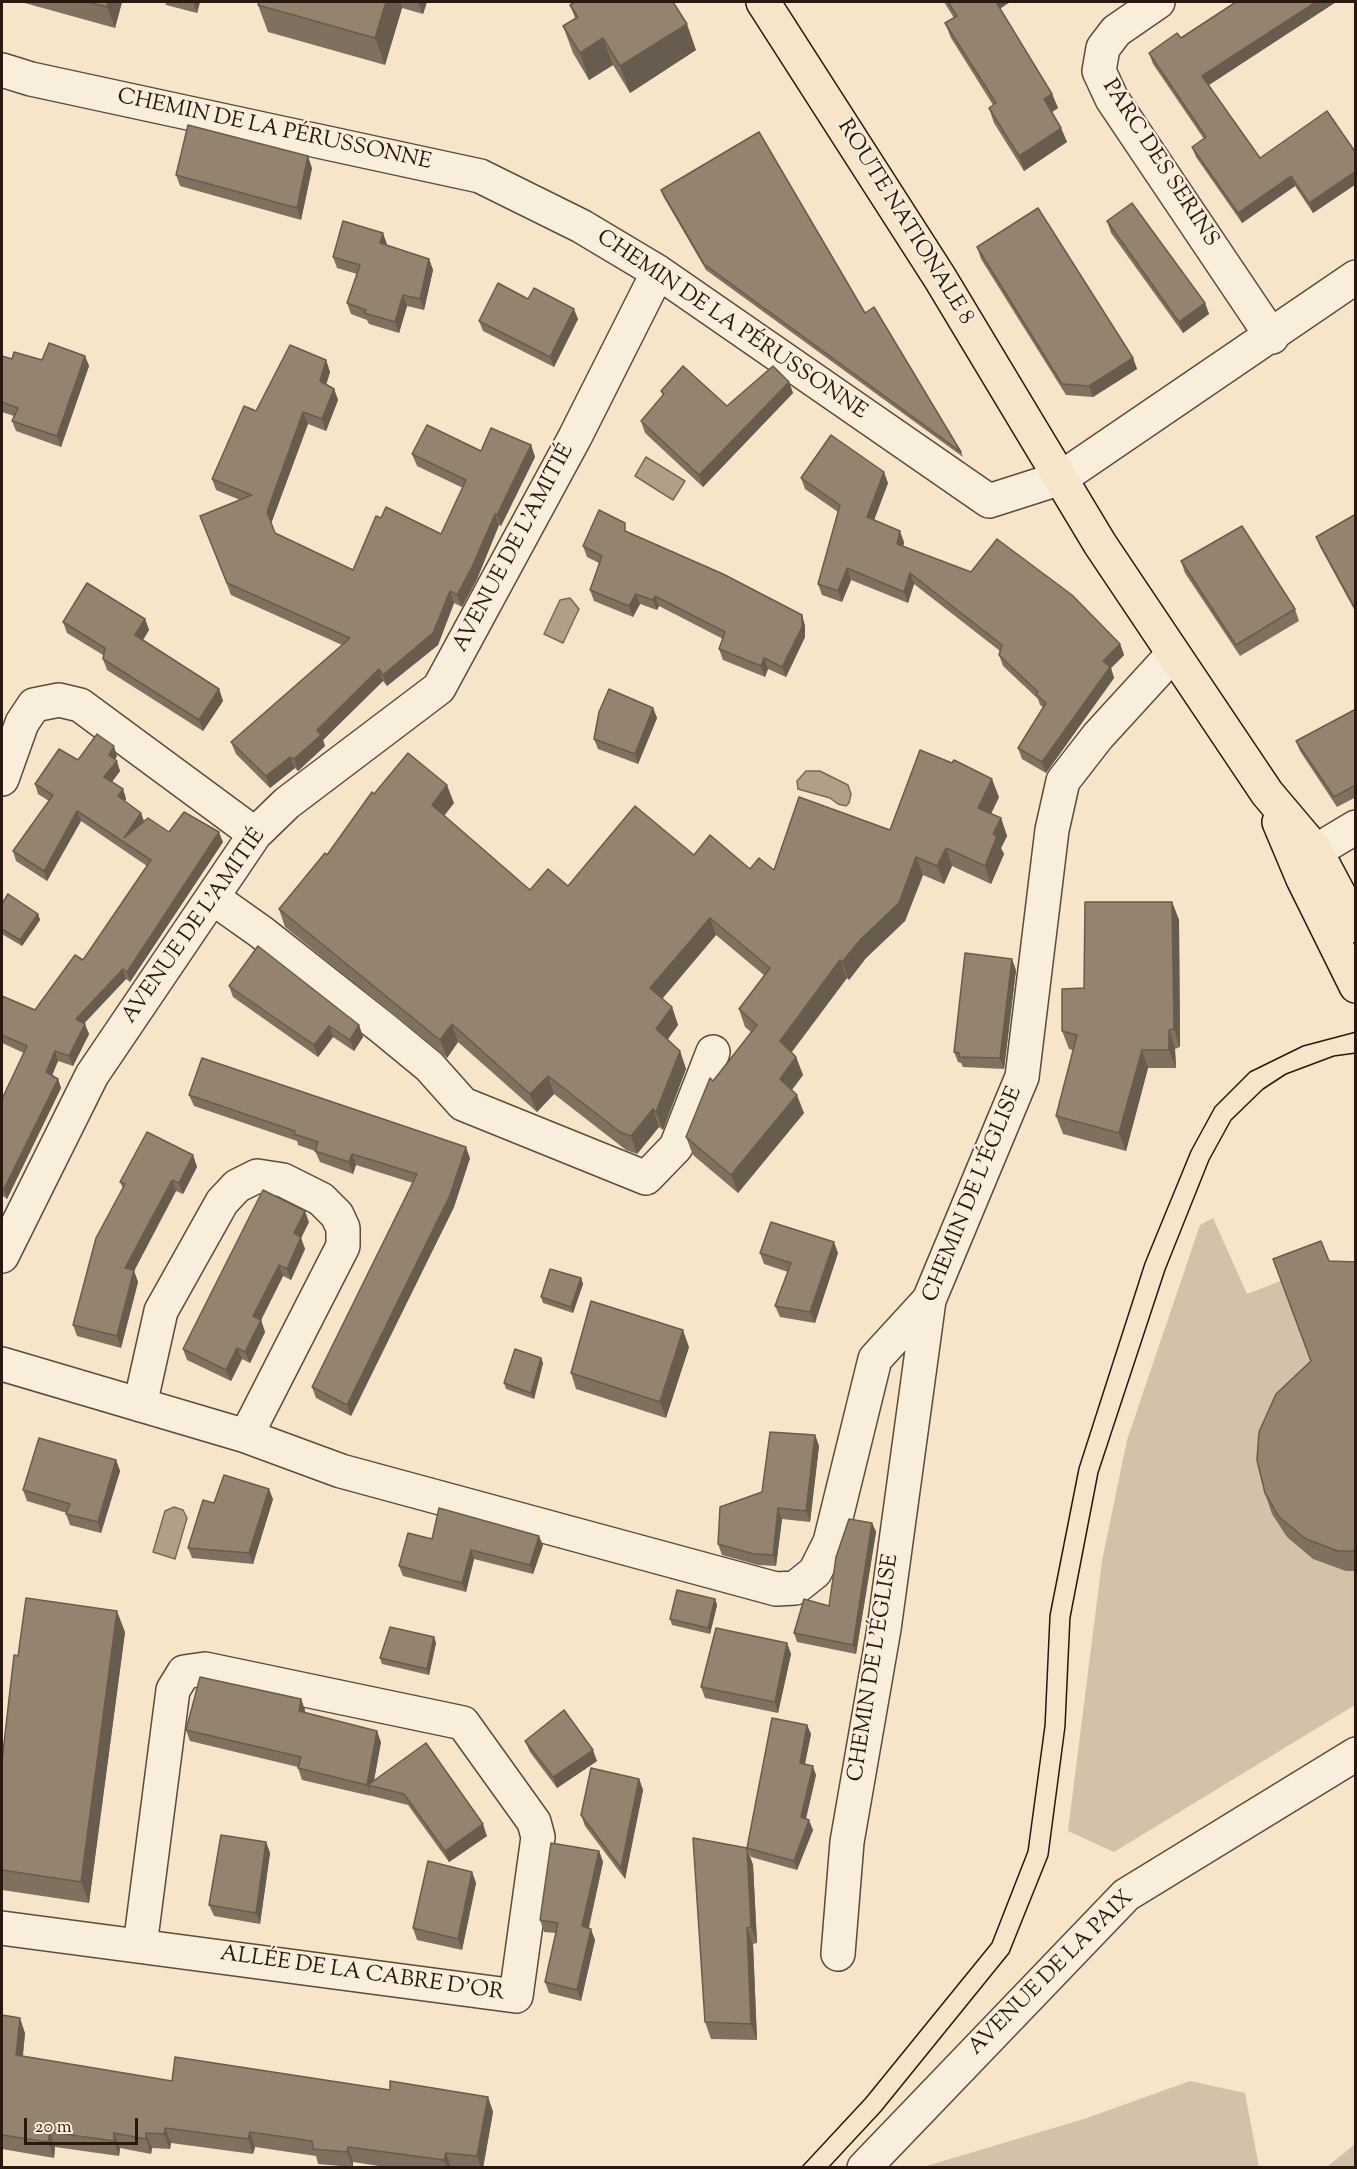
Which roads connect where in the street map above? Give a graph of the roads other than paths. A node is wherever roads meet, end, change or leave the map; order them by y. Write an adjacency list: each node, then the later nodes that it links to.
1 (763, 2): 7 (main road, ROUTE NATIONALE 8)
2 (1158, 2): 6 (street, PARC DES SERINS)
3 (2, 70): 4 (street, CHEMIN DE LA PÉRUSSONNE)
4 (658, 272): 7 (street, CHEMIN DE LA PÉRUSSONNE); 12 (street, AVENUE DE L'AMITIÉ)
5 (1356, 277): 6 (street)
6 (1272, 337): 7 (street)
7 (1061, 478): 8 (main road, ROUTE NATIONALE 8)
8 (1173, 654): 10 (main road, ROUTE NATIONALE 8); 19 (street, CHEMIN DE L'ÉGLISE)
9 (2, 779): 12 (street)
10 (1267, 793): 13 (main road); 16 (main road)
11 (1356, 827): 13 (street)
12 (255, 834): 14 (street, AVENUE DE L'AMITIÉ)
13 (1316, 851): 15 (main road)
14 (213, 898): 17 (street); 18 (street, AVENUE DE L'AMITIÉ)
15 (1356, 926)
16 (1356, 986)
17 (713, 1052)
18 (2, 1256)
19 (929, 1300): 22 (street); 26 (street, CHEMIN DE L'ÉGLISE)
20 (2, 1364): 21 (street)
21 (140, 1405): 22 (street); 22 (street)
22 (246, 1436)
23 (1356, 1754): 27 (street, AVENUE DE LA PAIX)
24 (2, 1928): 25 (street, ALLÉE DE LA CABRE D'OR)
25 (140, 1946): 25 (street, ALLÉE DE LA CABRE D'OR)
26 (838, 1954)
27 (864, 2168)

